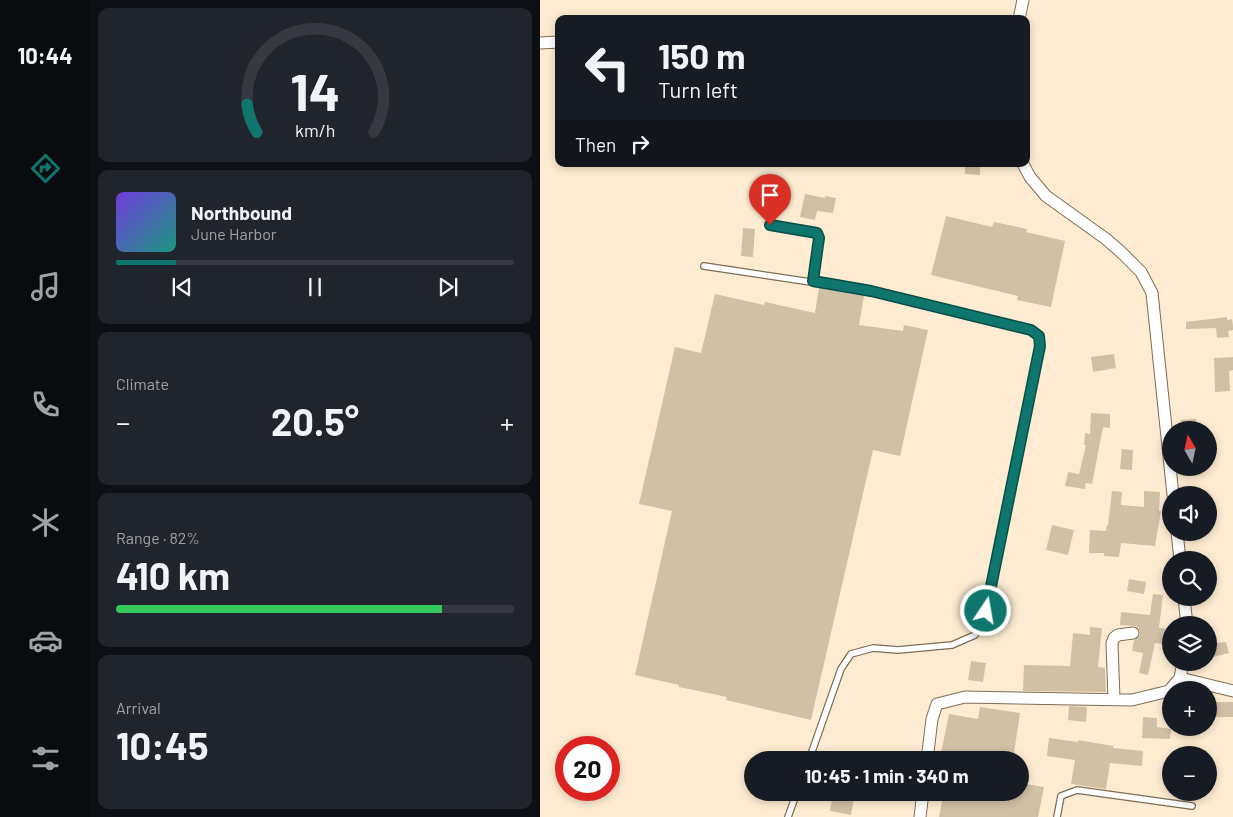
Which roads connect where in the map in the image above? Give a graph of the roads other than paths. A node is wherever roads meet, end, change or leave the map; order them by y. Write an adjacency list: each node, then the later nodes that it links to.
1 (1022, 0): 2 (street)
2 (1020, 15)
3 (555, 42): 4 (street)
4 (540, 43)
5 (1025, 167): 9 (street)
6 (770, 225): 8 (lane)
7 (704, 266): 8 (lane)
8 (813, 281): 15 (lane)
9 (1172, 486)
10 (1133, 633): 14 (street)
11 (1181, 671): 12 (street)
12 (1180, 678): 13 (street); 14 (street)
13 (1233, 691)
14 (1114, 699): 16 (street)
15 (812, 751)
16 (928, 751)
17 (794, 801): 20 (lane)
18 (922, 801): 21 (street)
19 (1192, 806): 22 (lane)
20 (788, 817)
21 (920, 817)
22 (1057, 817)

